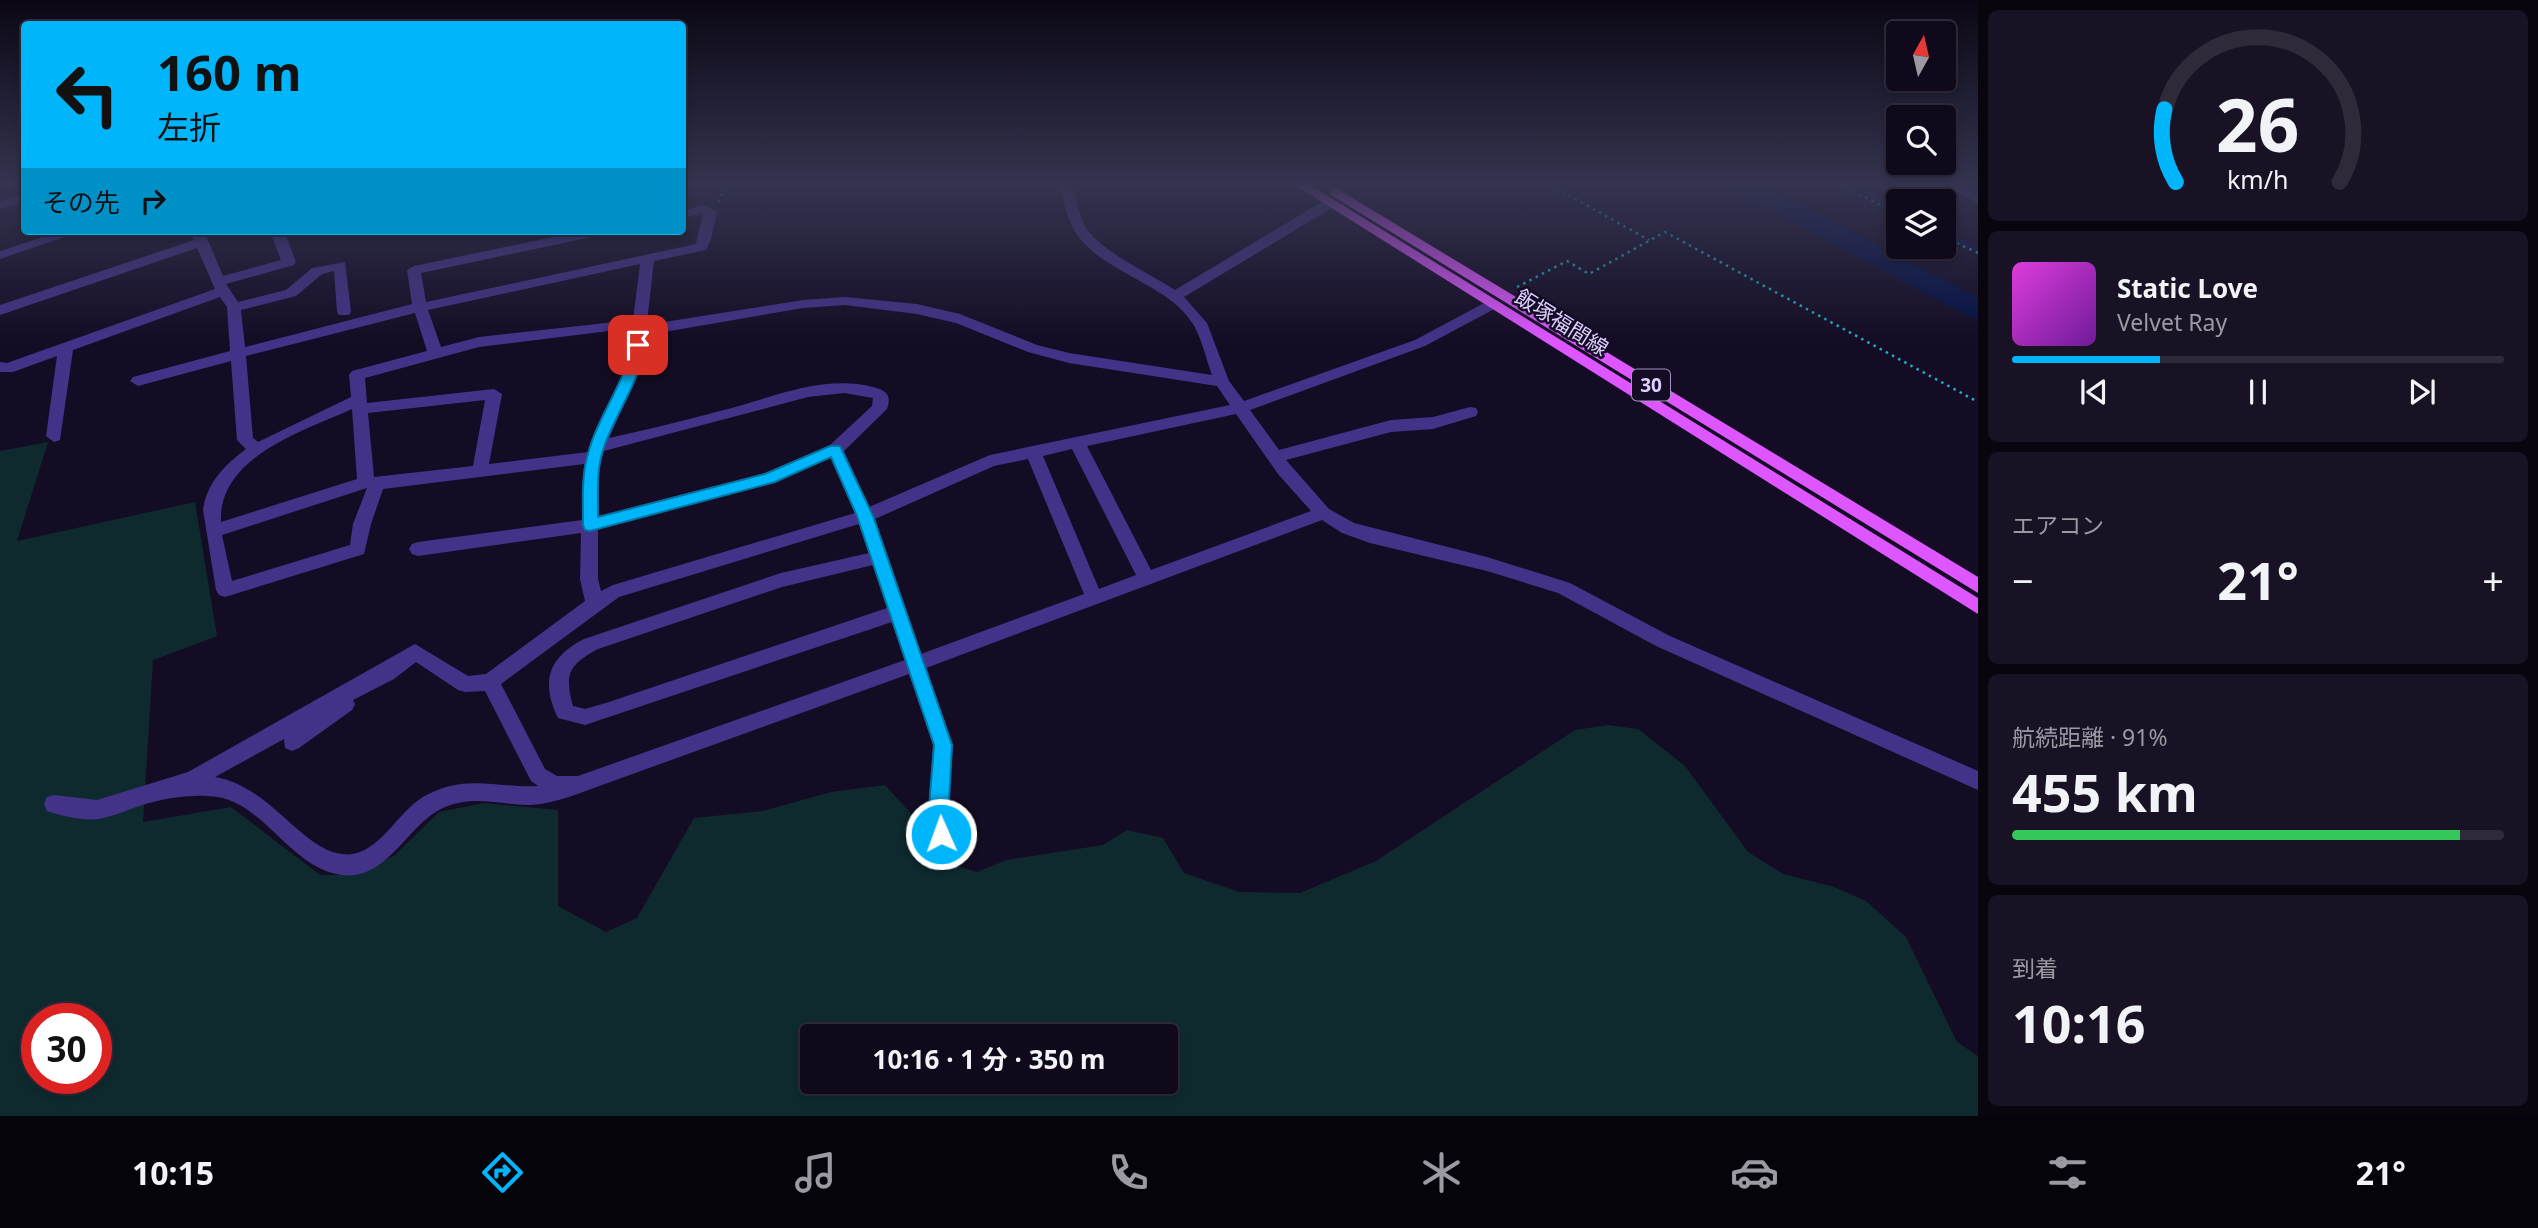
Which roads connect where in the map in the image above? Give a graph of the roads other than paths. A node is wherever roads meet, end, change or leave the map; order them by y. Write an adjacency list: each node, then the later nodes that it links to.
1 (56, 237): 10 (street)
2 (199, 237): 12 (street); 17 (street)
3 (279, 237): 12 (street)
4 (572, 237): 16 (street)
5 (705, 237): 11 (street)
6 (1087, 237): 13 (street)
7 (1273, 237): 13 (street)
8 (1385, 237): 14 (main road, 飯塚福間線 / 30)
9 (1409, 237): 45 (main road, 飯塚福間線 / 30)
10 (0, 255)
11 (647, 260): 16 (street); 19 (street)
12 (221, 286): 15 (street); 20 (street)
13 (1175, 296): 25 (street)
14 (1493, 304): 27 (street); 48 (main road, 飯塚福間線 / 30)
15 (234, 307): 18 (street); 21 (street)
16 (420, 308): 21 (street); 22 (street)
17 (0, 310)
18 (344, 312)
19 (641, 327): 22 (street); 25 (street); 34 (street)
20 (66, 346): 23 (street); 29 (street)
21 (240, 352): 24 (street); 31 (street)
22 (435, 352): 26 (street)
23 (0, 367)
24 (138, 381)
25 (1222, 382): 27 (street)
26 (359, 404): 31 (street); 36 (street); 37 (street)
27 (1240, 408): 30 (street); 35 (street)
28 (1470, 412): 35 (street)
29 (54, 436)
30 (1076, 442): 33 (street); 44 (street)
31 (256, 449): 41 (street)
32 (835, 450): 34 (street); 39 (street); 40 (street)
33 (1032, 451): 39 (street); 46 (street)
34 (595, 452): 36 (street); 40 (street)
35 (1275, 457): 38 (street)
36 (480, 471): 37 (street)
37 (371, 483): 41 (street); 41 (street)
38 (1323, 513): 44 (street); 54 (street)
39 (865, 516): 43 (street); 47 (street)
40 (590, 525): 42 (street); 47 (street)
41 (214, 531)
42 (418, 549)
43 (879, 557): 49 (street); 49 (street)
44 (1146, 578): 46 (street)
45 (1978, 586)
46 (1094, 597): 50 (street)
47 (595, 604): 52 (street)
48 (1978, 607)
49 (898, 612): 50 (street)
50 (916, 664): 55 (street); 58 (street)
51 (395, 667): 52 (street); 53 (street); 56 (street)
52 (490, 682): 55 (street)
53 (292, 743)
54 (1978, 781)
55 (578, 785): 56 (street)
56 (154, 792): 57 (street)
57 (54, 804)
58 (941, 834)

